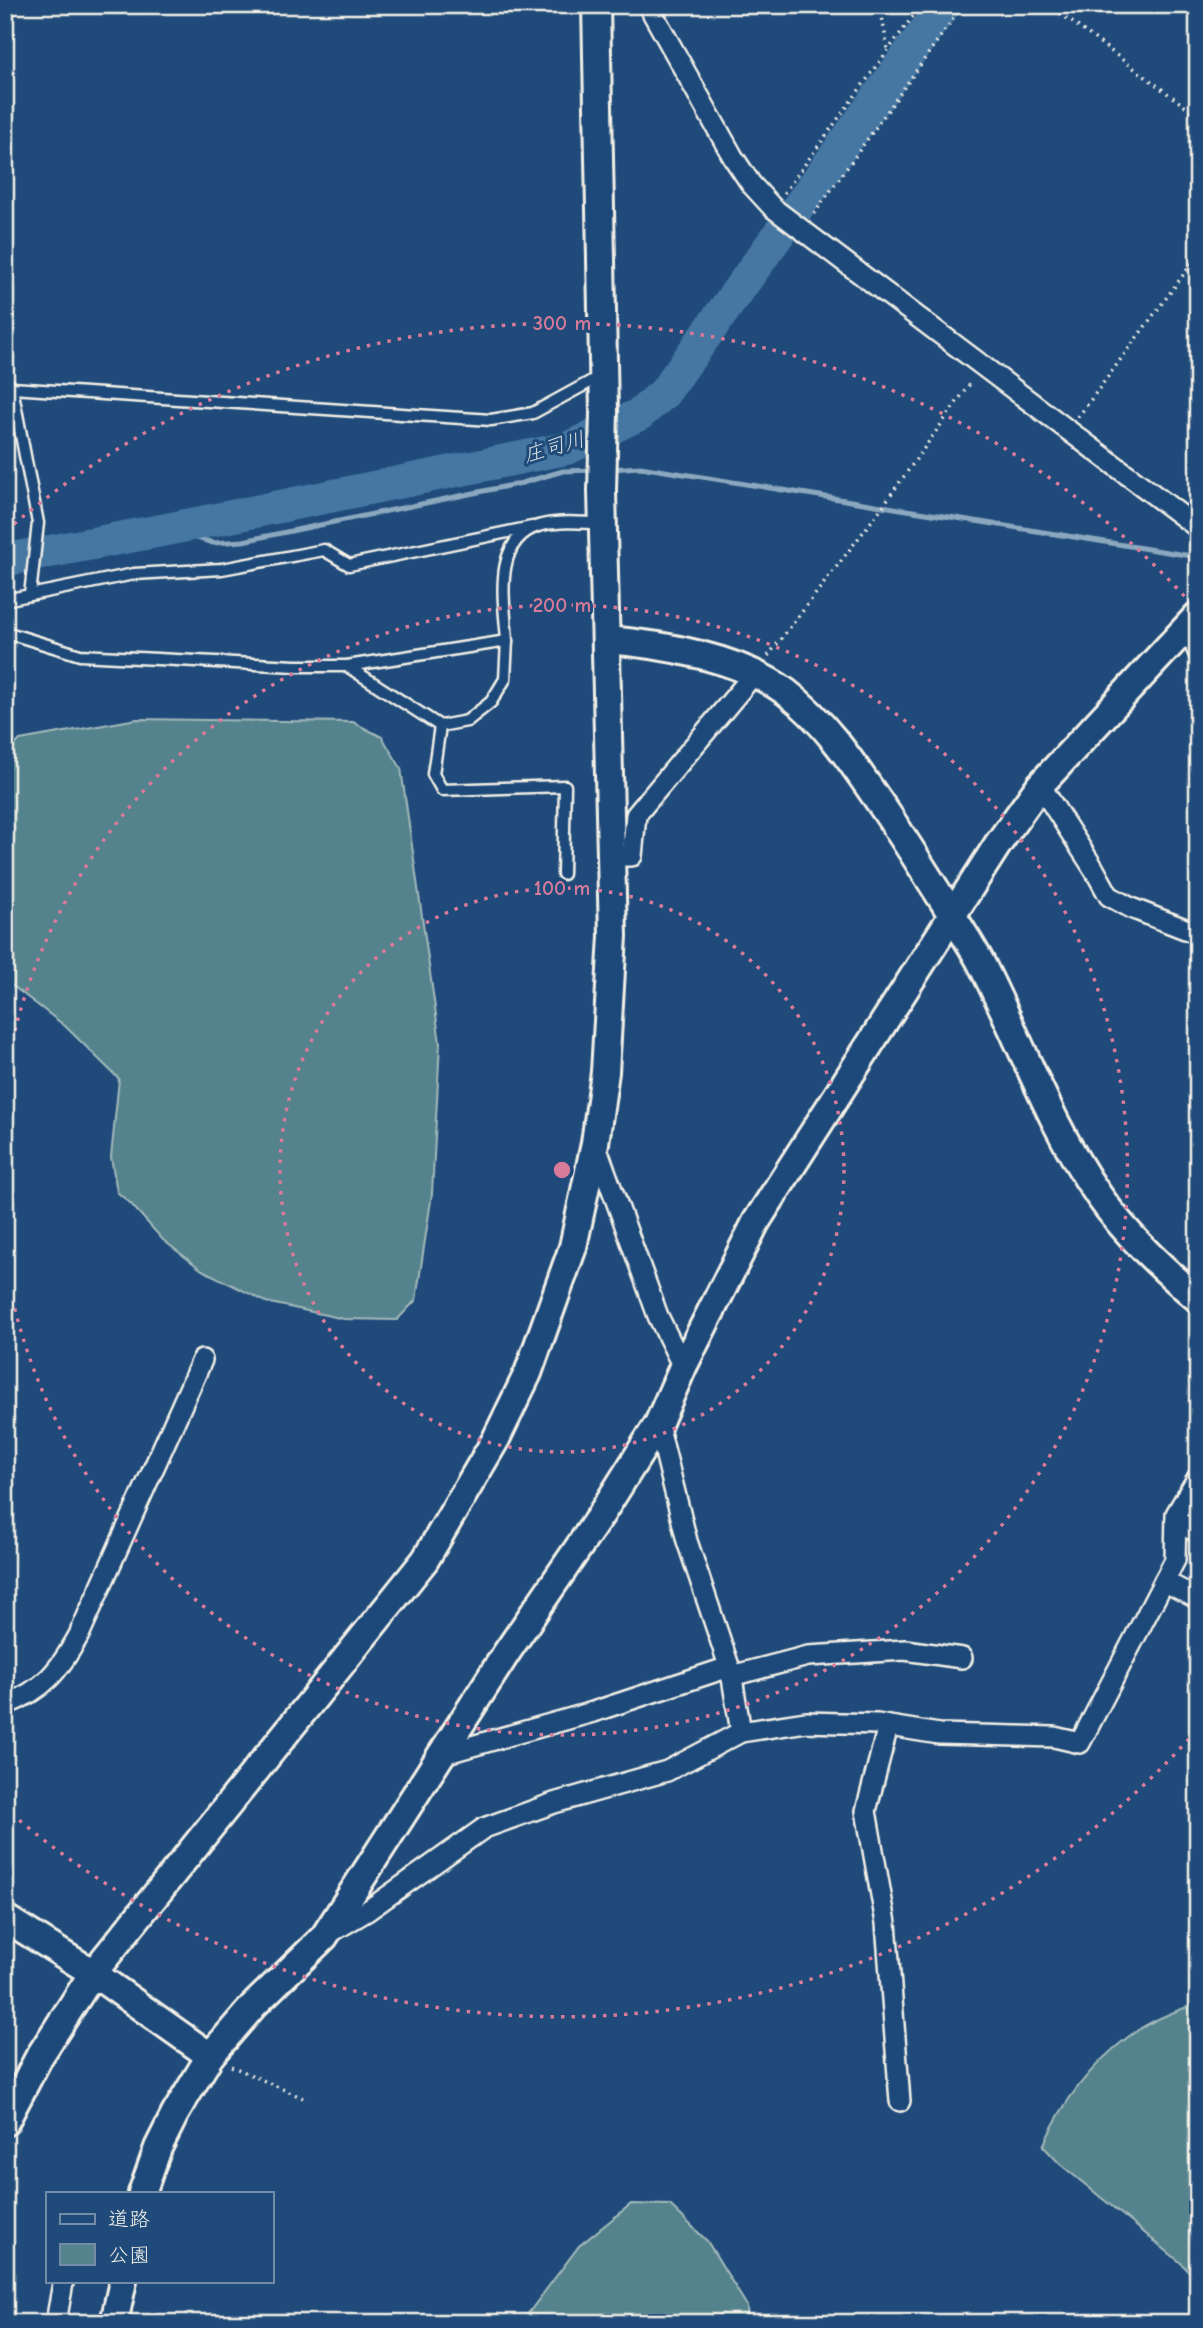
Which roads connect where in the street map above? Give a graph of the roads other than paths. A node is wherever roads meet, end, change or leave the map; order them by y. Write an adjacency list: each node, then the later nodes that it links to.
1 (596, 5): 3 (street)
2 (648, 5): 7 (street)
3 (603, 375): 4 (lane); 5 (street)
4 (9, 384): 8 (lane)
5 (603, 523): 6 (lane); 12 (street)
6 (536, 527): 8 (lane); 13 (lane)
7 (1198, 528)
8 (31, 590): 9 (lane)
9 (5, 600)
10 (1193, 620): 14 (street); 18 (street)
11 (5, 632): 15 (lane)
12 (606, 640): 16 (street); 19 (street)
13 (507, 641): 15 (lane); 17 (lane)
14 (1198, 652)
15 (347, 666): 17 (lane)
16 (754, 674): 19 (street); 21 (street)
17 (440, 726): 20 (lane)
18 (1040, 785): 21 (street); 22 (street)
19 (611, 856): 23 (street)
20 (563, 874)
21 (952, 916): 24 (street); 26 (street)
22 (1198, 934)
23 (595, 1143): 26 (street); 41 (street)
24 (1198, 1299)
25 (202, 1360): 35 (street)
26 (683, 1367): 27 (street)
27 (658, 1424): 34 (street); 38 (street)
28 (1198, 1476): 29 (street)
29 (1176, 1521): 30 (street); 31 (street)
30 (1198, 1533)
31 (1164, 1581): 32 (street); 36 (street)
32 (1198, 1599)
33 (962, 1658): 34 (street)
34 (730, 1672): 37 (street); 38 (street)
35 (5, 1705)
36 (888, 1726): 37 (street); 43 (street)
37 (741, 1732): 40 (street)
38 (440, 1755): 40 (street)
39 (5, 1918): 41 (street)
40 (324, 1937): 42 (street)
41 (93, 1973): 42 (street); 44 (street)
42 (209, 2056): 45 (street)
43 (900, 2101)
44 (5, 2122)
45 (142, 2192)
46 (123, 2282): 49 (street)
47 (63, 2283): 48 (street)
48 (58, 2323)
49 (114, 2323)

